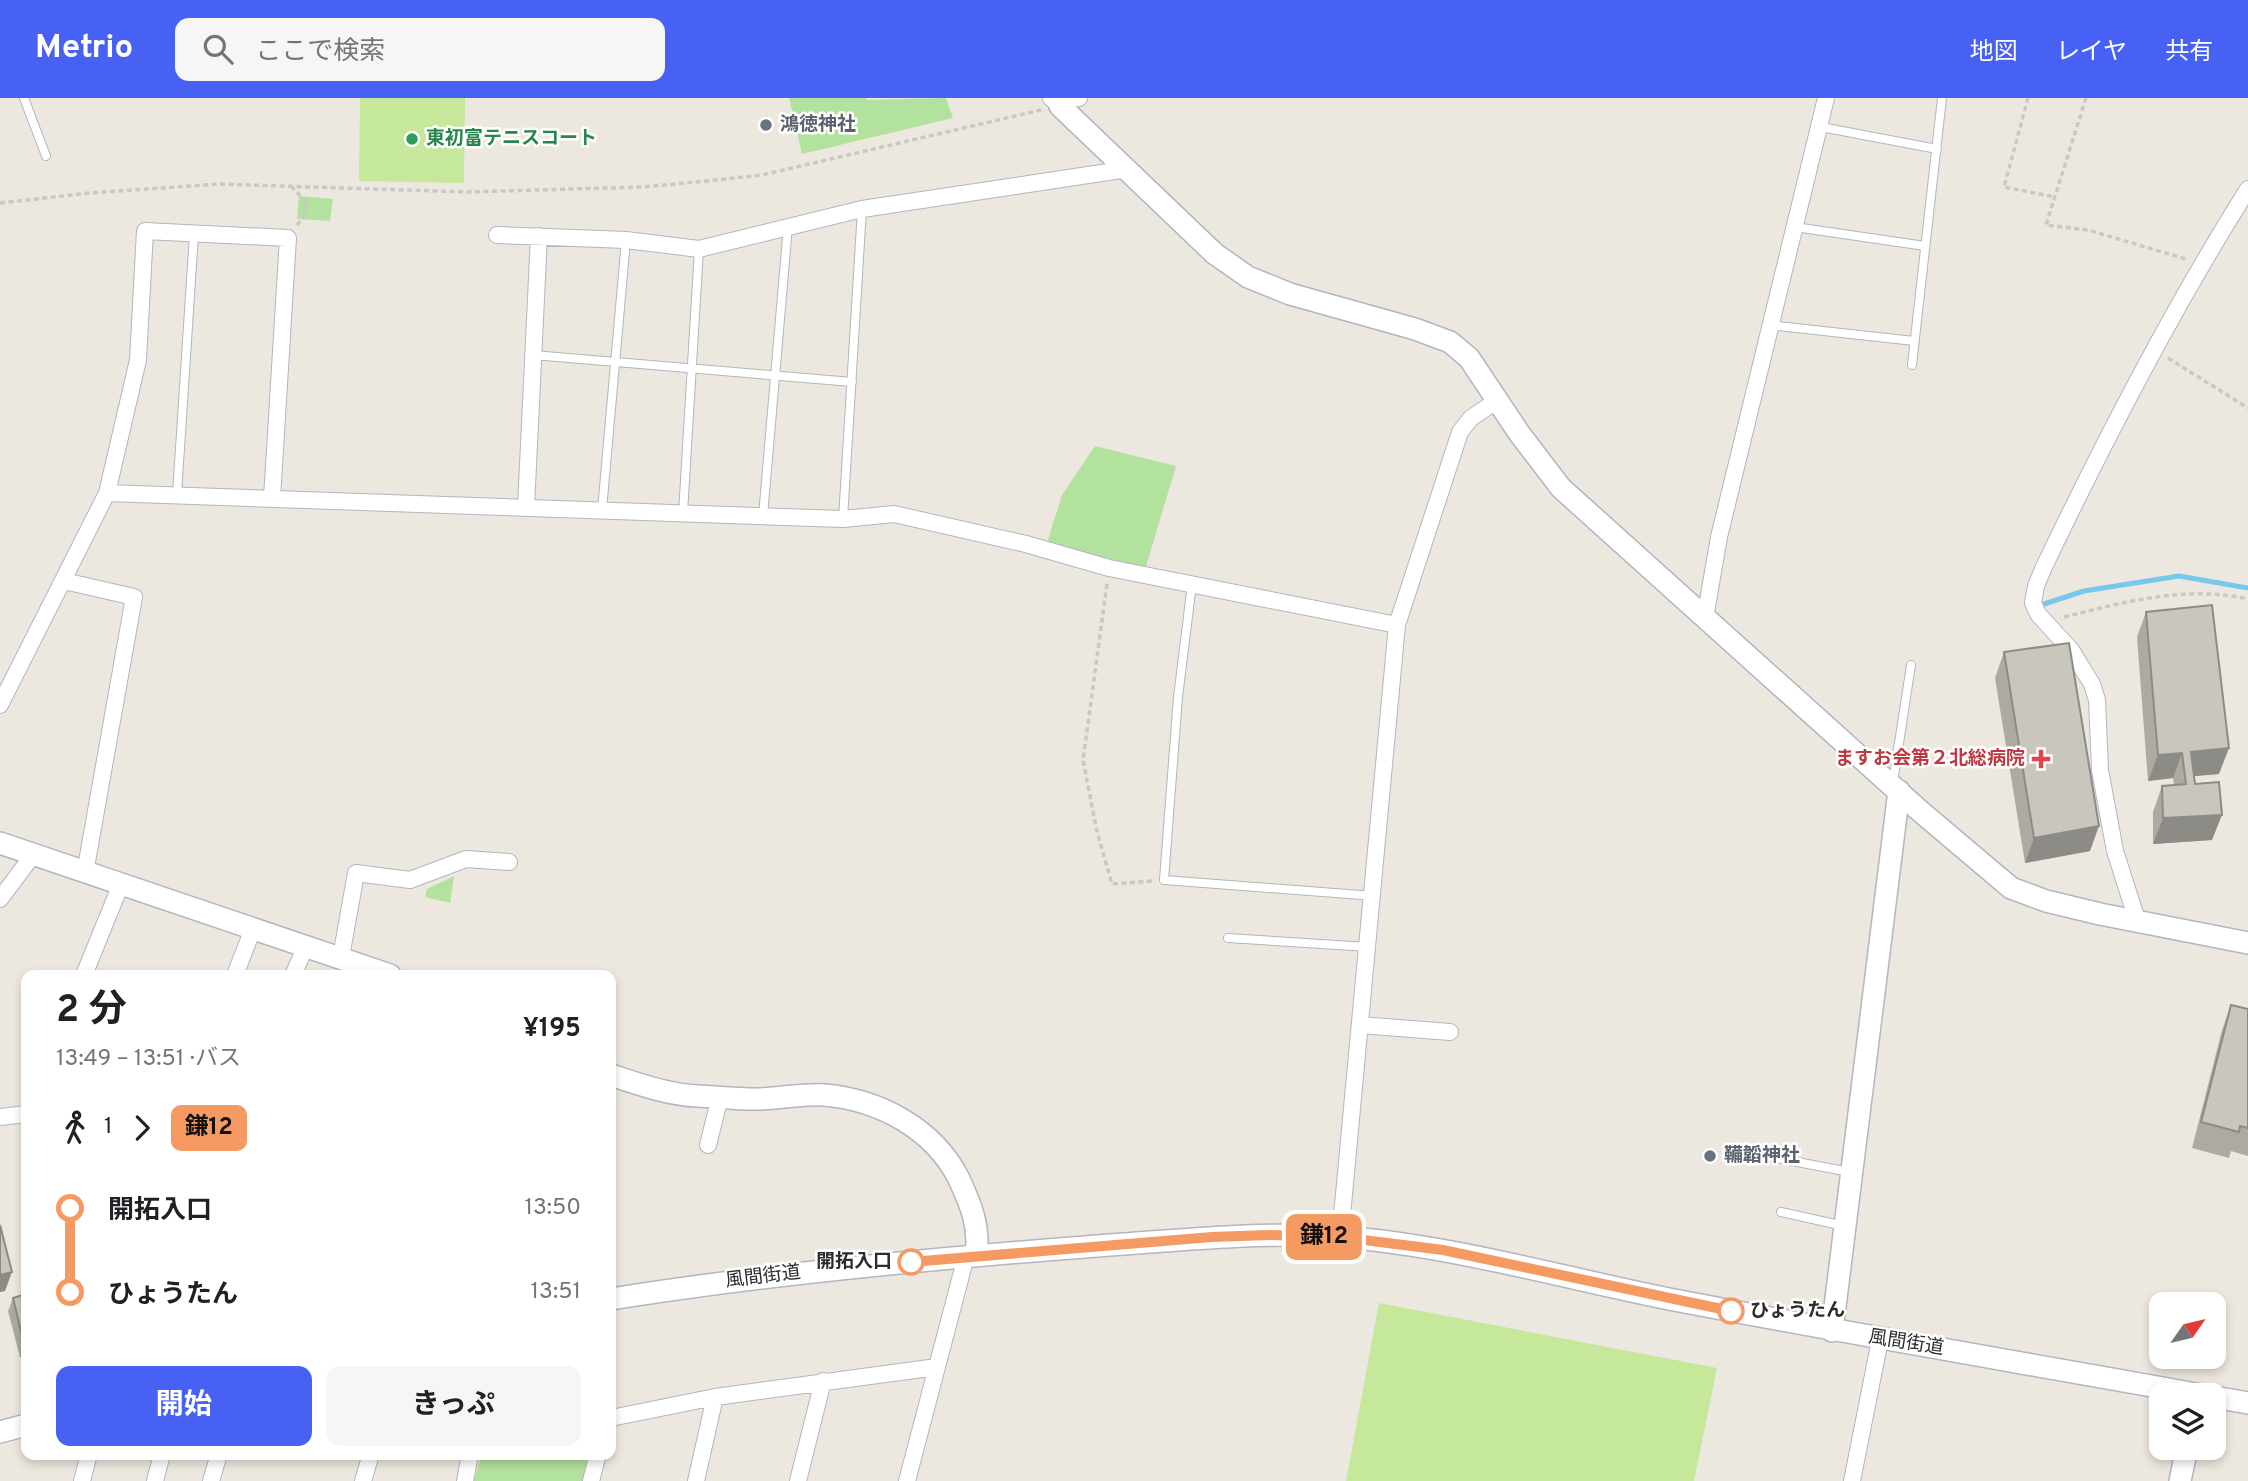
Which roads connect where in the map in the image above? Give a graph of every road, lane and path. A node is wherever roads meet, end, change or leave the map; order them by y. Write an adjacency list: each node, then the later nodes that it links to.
1 (24, 98): 9 (lane)
2 (1826, 98): 7 (street)
3 (1942, 98): 8 (lane)
4 (2028, 98): 13 (path)
5 (2086, 98): 13 (path)
6 (1066, 100): 10 (street); 11 (path)
7 (1821, 127): 8 (lane); 17 (street)
8 (1937, 149): 23 (lane)
9 (46, 156)
10 (1128, 169): 15 (street); 35 (street)
11 (291, 186): 14 (path); 21 (path)
12 (2247, 191): 25 (street)
13 (2055, 197): 25 (path)
14 (0, 203)
15 (862, 209): 16 (street); 34 (lane)
16 (788, 226): 24 (street); 33 (lane)
17 (1795, 228): 23 (lane); 26 (street)
18 (194, 234): 21 (street); 37 (street); 38 (lane)
19 (497, 235): 20 (street)
20 (539, 236): 22 (street); 29 (street)
21 (288, 238): 39 (street)
22 (626, 240): 24 (street); 30 (lane)
23 (1925, 246): 27 (lane)
24 (699, 248): 32 (lane)
25 (2202, 264): 28 (street)
26 (1769, 325): 27 (lane); 49 (street)
27 (1914, 341): 31 (lane)
28 (2155, 350): 36 (path); 50 (street)
29 (533, 355): 30 (lane); 40 (street)
30 (615, 362): 32 (lane); 41 (lane)
31 (1912, 365)
32 (692, 368): 33 (lane); 42 (lane)
33 (776, 375): 34 (lane); 43 (lane)
34 (852, 382): 44 (lane)
35 (1498, 400): 49 (street); 51 (street)
36 (2248, 408)
37 (107, 493): 38 (street); 46 (street)
38 (177, 494): 39 (street)
39 (272, 498): 40 (street)
40 (526, 507): 41 (street)
41 (602, 510): 42 (street)
42 (683, 513): 43 (street)
43 (763, 516): 44 (street)
44 (843, 519): 45 (street)
45 (1110, 568): 47 (street); 59 (path)
46 (64, 580): 53 (street); 58 (street)
47 (1192, 584): 51 (street); 59 (lane)
48 (2248, 599): 50 (path)
49 (1705, 618): 54 (street)
50 (2045, 622): 63 (street)
51 (1397, 625): 61 (street)
52 (1911, 666): 54 (lane)
53 (0, 705)
54 (1896, 788): 63 (street); 82 (street)
55 (0, 843): 56 (street)
56 (33, 855): 58 (street); 62 (street)
57 (509, 862): 69 (street)
58 (85, 873): 60 (street)
59 (1164, 880): 61 (lane)
60 (121, 884): 64 (street); 70 (street)
61 (1374, 896): 68 (street)
62 (0, 899)
63 (2137, 920): 66 (street)
64 (253, 929): 67 (street); 71 (street)
65 (1228, 938): 68 (lane)
66 (2248, 943)
67 (306, 946): 69 (street); 72 (street)
68 (1368, 947): 74 (street)
69 (341, 957): 73 (street)
70 (86, 970)
71 (237, 970)
72 (295, 970)
73 (374, 970)
74 (1360, 1025): 75 (street); 85 (street)
75 (1450, 1032)
76 (616, 1077): 77 (street)
77 (720, 1097): 80 (street); 86 (street)
78 (21, 1115): 79 (street)
79 (0, 1117)
80 (708, 1145)
81 (1760, 1155): 82 (lane)
82 (1850, 1172): 84 (street)
83 (1781, 1212): 84 (lane)
84 (1844, 1226): 88 (street)
85 (1340, 1237): 86 (street, 風間街道); 88 (street, 風間街道)
86 (968, 1256): 87 (street, 風間街道); 90 (street)
87 (616, 1297)
88 (1832, 1331): 89 (street, 風間街道)
89 (1880, 1339): 92 (street, 風間街道); 115 (street)
90 (937, 1367): 91 (street); 114 (street)
91 (823, 1381): 93 (street); 113 (street)
92 (2149, 1386)
93 (715, 1397): 96 (street); 112 (street)
94 (2226, 1399): 95 (street)
95 (2248, 1403)
96 (616, 1417)
97 (21, 1426): 98 (street)
98 (0, 1432)
99 (87, 1460): 106 (street)
100 (160, 1460): 107 (street)
101 (217, 1460): 108 (street)
102 (369, 1460): 109 (street)
103 (469, 1460): 110 (street)
104 (596, 1460): 111 (street)
105 (2184, 1460): 116 (street)
106 (82, 1481)
107 (155, 1481)
108 (211, 1481)
109 (363, 1481)
110 (465, 1481)
111 (591, 1481)
112 (696, 1481)
113 (798, 1481)
114 (907, 1481)
115 (1852, 1481)
116 (2180, 1481)

